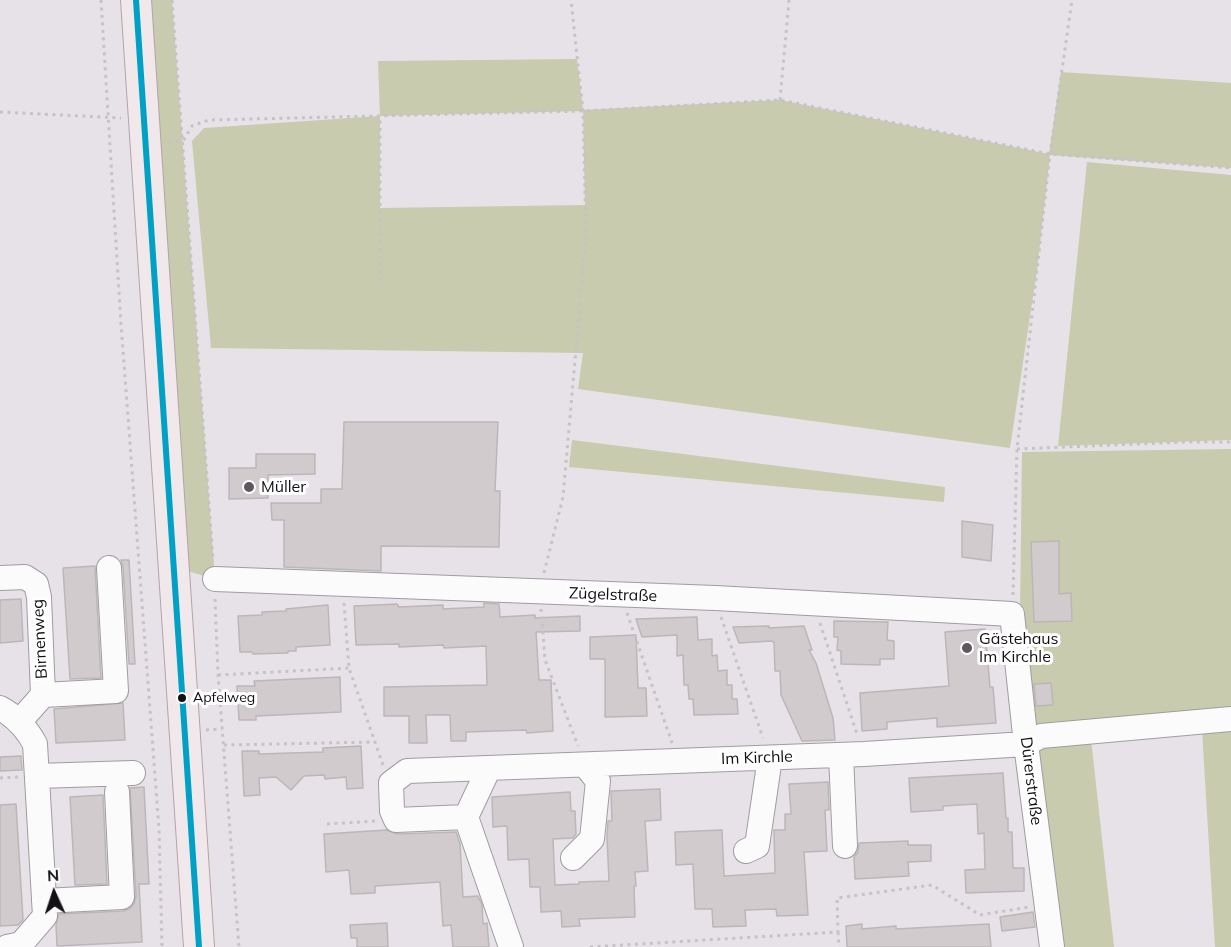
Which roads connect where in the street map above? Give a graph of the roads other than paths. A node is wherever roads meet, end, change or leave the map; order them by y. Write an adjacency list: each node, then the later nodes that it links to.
1 (136, 0): 23 (main road)
2 (109, 568): 6 (street)
3 (0, 578): 6 (street, Birnenweg)
4 (215, 579): 5 (street, Zügelstraße)
5 (1012, 615): 9 (street, Dürerstraße)
6 (44, 695): 7 (street, Birnenweg)
7 (9, 715): 15 (street)
8 (1231, 719): 9 (street, Im Kirchle)
9 (1026, 744): 10 (street, Im Kirchle); 25 (street, Dürerstraße)
10 (853, 754): 11 (street, Im Kirchle); 18 (street)
11 (770, 758): 12 (street, Im Kirchle); 19 (street)
12 (585, 765): 13 (street, Im Kirchle); 20 (street)
13 (489, 768): 17 (street); 17 (street, Im Kirchle)
14 (133, 773): 15 (street)
15 (37, 776): 21 (street)
16 (117, 792): 21 (street)
17 (466, 817): 24 (street)
18 (845, 846)
19 (746, 851)
20 (573, 858)
21 (44, 901): 22 (street)
22 (7, 947)
23 (199, 947)
24 (511, 947)
25 (1052, 947)

